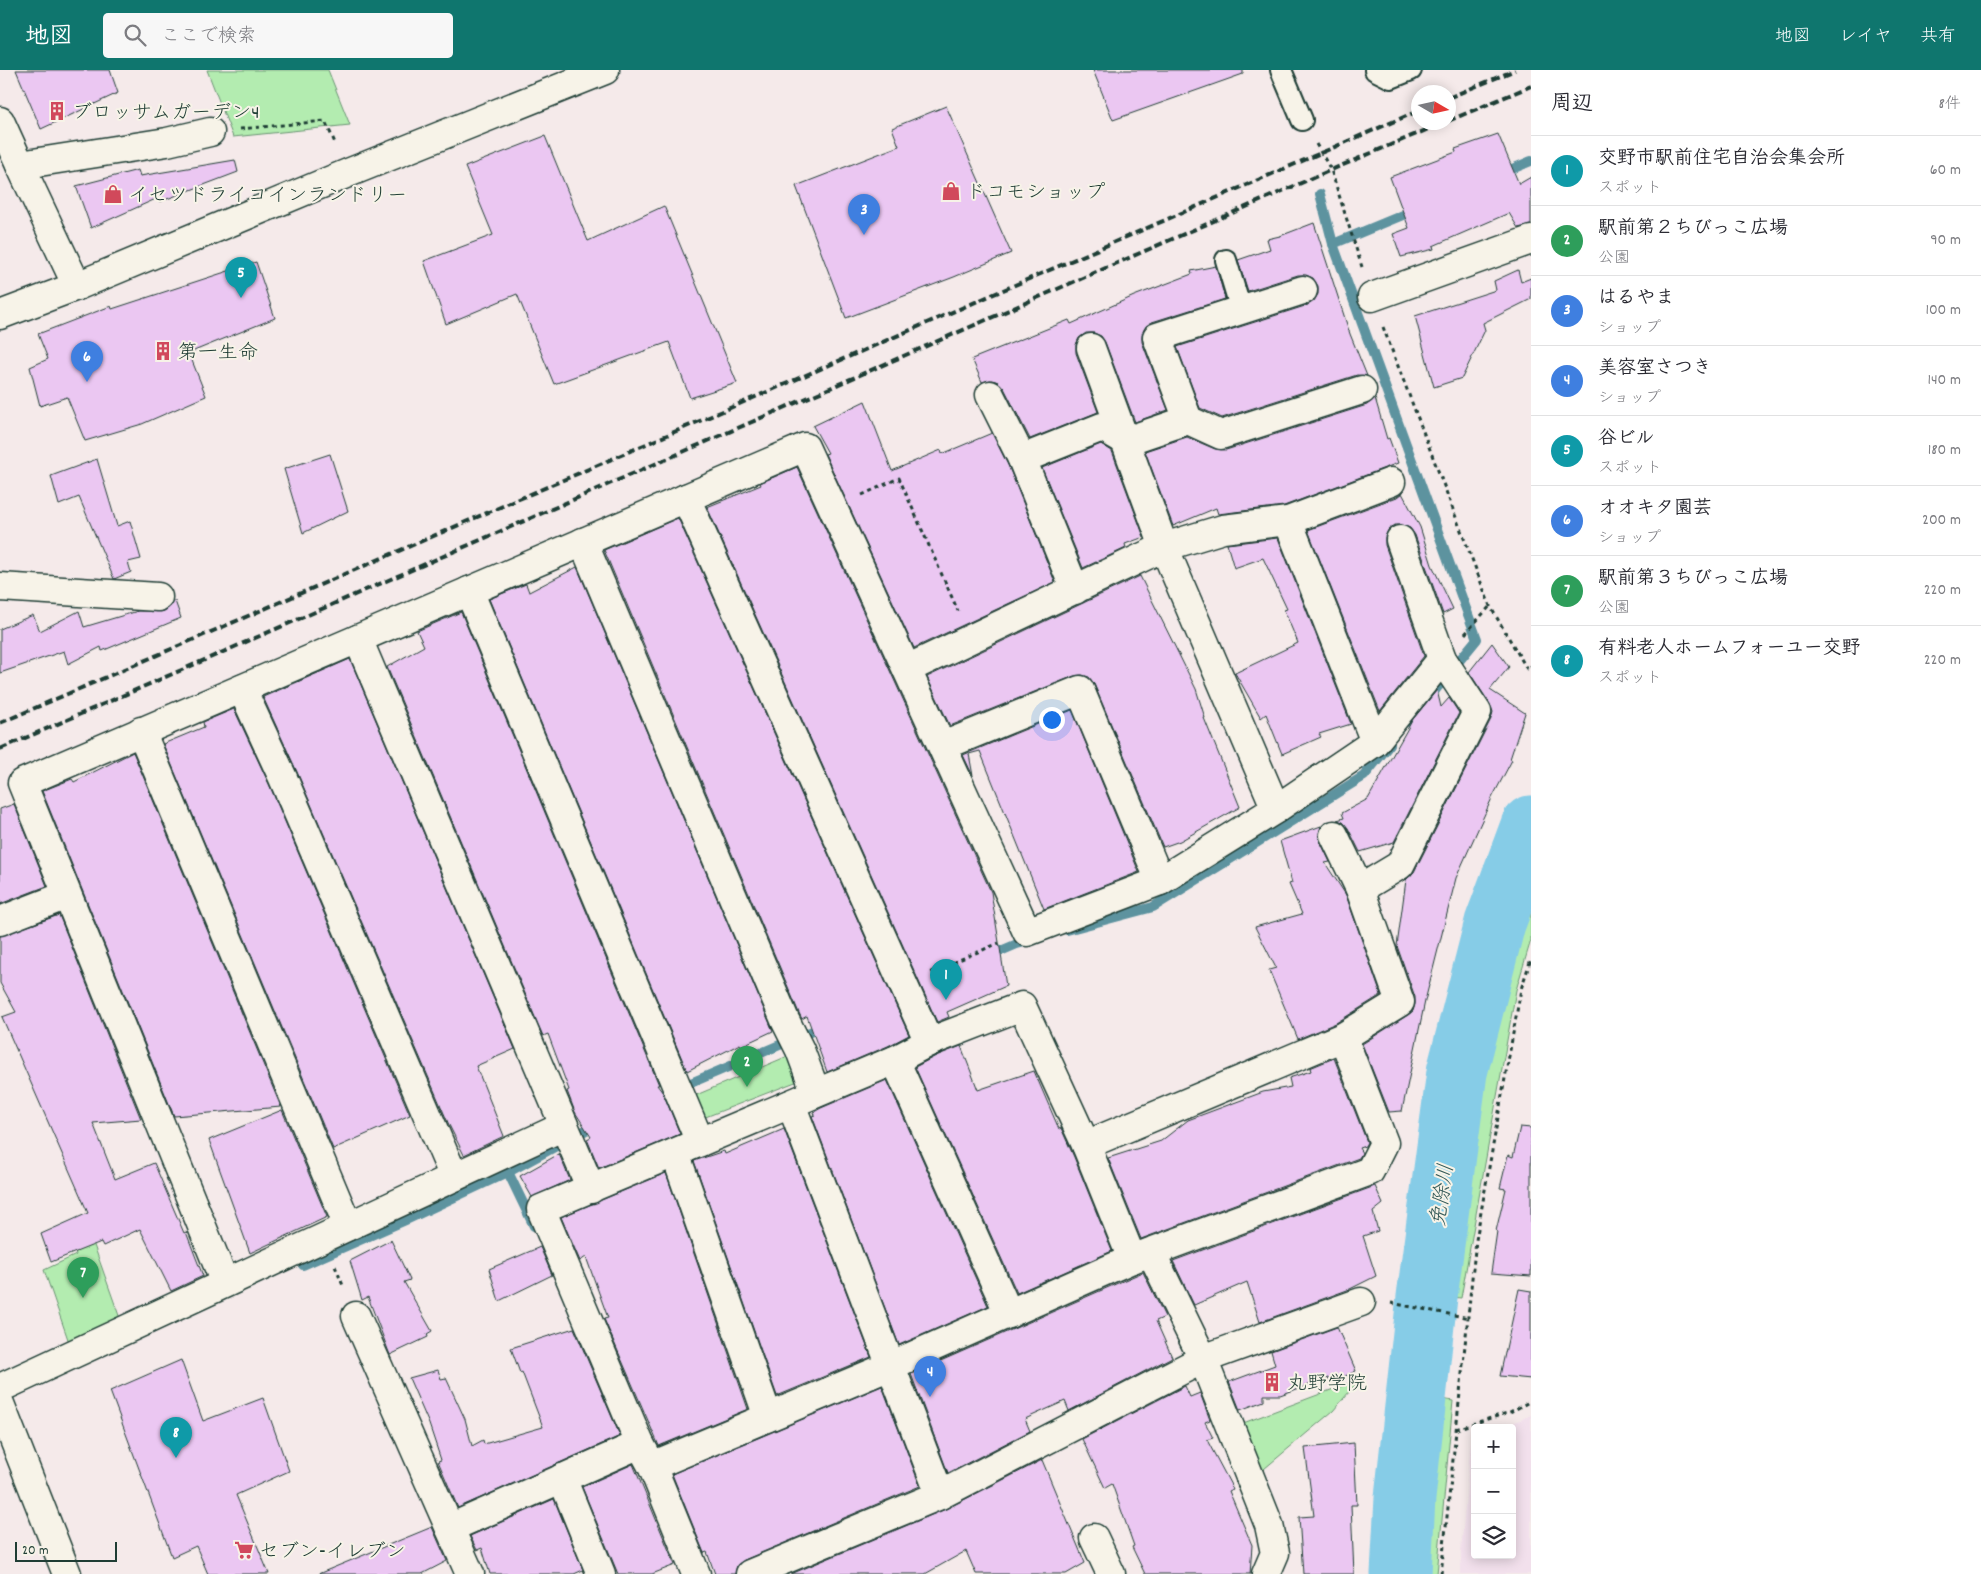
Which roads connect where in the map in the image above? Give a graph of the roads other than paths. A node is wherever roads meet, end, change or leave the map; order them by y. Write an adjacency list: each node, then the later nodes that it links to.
1 (605, 70): 11 (street)
2 (1281, 70): 5 (lane)
3 (1374, 70): 4 (lane)
4 (1411, 70)
5 (1302, 120)
6 (0, 121): 8 (street)
7 (210, 132): 8 (street)
8 (20, 165): 11 (street)
9 (1531, 240): 13 (street)
10 (1226, 260): 14 (lane)
11 (77, 286): 15 (street)
12 (1303, 290): 14 (street)
13 (1372, 297)
14 (1241, 310): 19 (street)
15 (0, 315)
16 (1091, 348): 20 (street)
17 (1362, 390): 19 (street)
18 (990, 395): 21 (street)
19 (1188, 420): 20 (street)
20 (1126, 441): 21 (street); 27 (street)
21 (1022, 459): 29 (street)
22 (1390, 482): 24 (street)
23 (686, 498): 26 (street); 34 (street); 46 (street)
24 (1288, 521): 27 (street); 37 (street)
25 (1400, 540): 33 (street)
26 (583, 542): 30 (street); 48 (street)
27 (1164, 547): 29 (street); 39 (street)
28 (0, 587): 31 (street)
29 (1075, 590): 34 (street)
30 (470, 591): 32 (street); 51 (street)
31 (158, 596)
32 (358, 639): 35 (street); 50 (street)
33 (1443, 660): 37 (street); 42 (street)
34 (907, 670): 38 (street)
35 (242, 689): 36 (street); 54 (street)
36 (142, 731): 43 (street); 56 (street)
37 (1375, 742): 39 (street)
38 (943, 746): 41 (street); 41 (street)
39 (1276, 809): 41 (street)
40 (1334, 835): 42 (street)
41 (1160, 881)
42 (1360, 889): 45 (street)
43 (67, 895): 44 (street); 58 (street)
44 (0, 921)
45 (1343, 1037): 52 (street); 57 (street)
46 (929, 1042): 47 (street); 52 (street)
47 (896, 1060): 48 (street); 60 (street)
48 (816, 1093): 49 (street)
49 (790, 1104): 51 (street); 63 (street)
50 (564, 1127): 54 (street); 55 (street)
51 (700, 1142): 53 (street)
52 (1086, 1145): 57 (street)
53 (675, 1153): 55 (street); 65 (street)
54 (454, 1177): 56 (street)
55 (590, 1189): 66 (street)
56 (348, 1226): 58 (street)
57 (1141, 1256): 60 (street); 62 (street)
58 (225, 1283): 64 (street)
59 (1361, 1302): 62 (street)
60 (1009, 1314): 63 (street)
61 (356, 1316): 69 (street)
62 (1204, 1359): 68 (street); 77 (street)
63 (890, 1366): 65 (street); 68 (street)
64 (1, 1405): 71 (street)
65 (768, 1417): 66 (street)
66 (643, 1452): 67 (street); 74 (street)
67 (562, 1478): 69 (street); 73 (street)
68 (940, 1495): 75 (street)
69 (450, 1528): 72 (street)
70 (1094, 1538): 76 (street)
71 (67, 1574)
72 (470, 1574)
73 (601, 1574)
74 (696, 1574)
75 (750, 1574)
76 (1111, 1574)
77 (1266, 1574)

